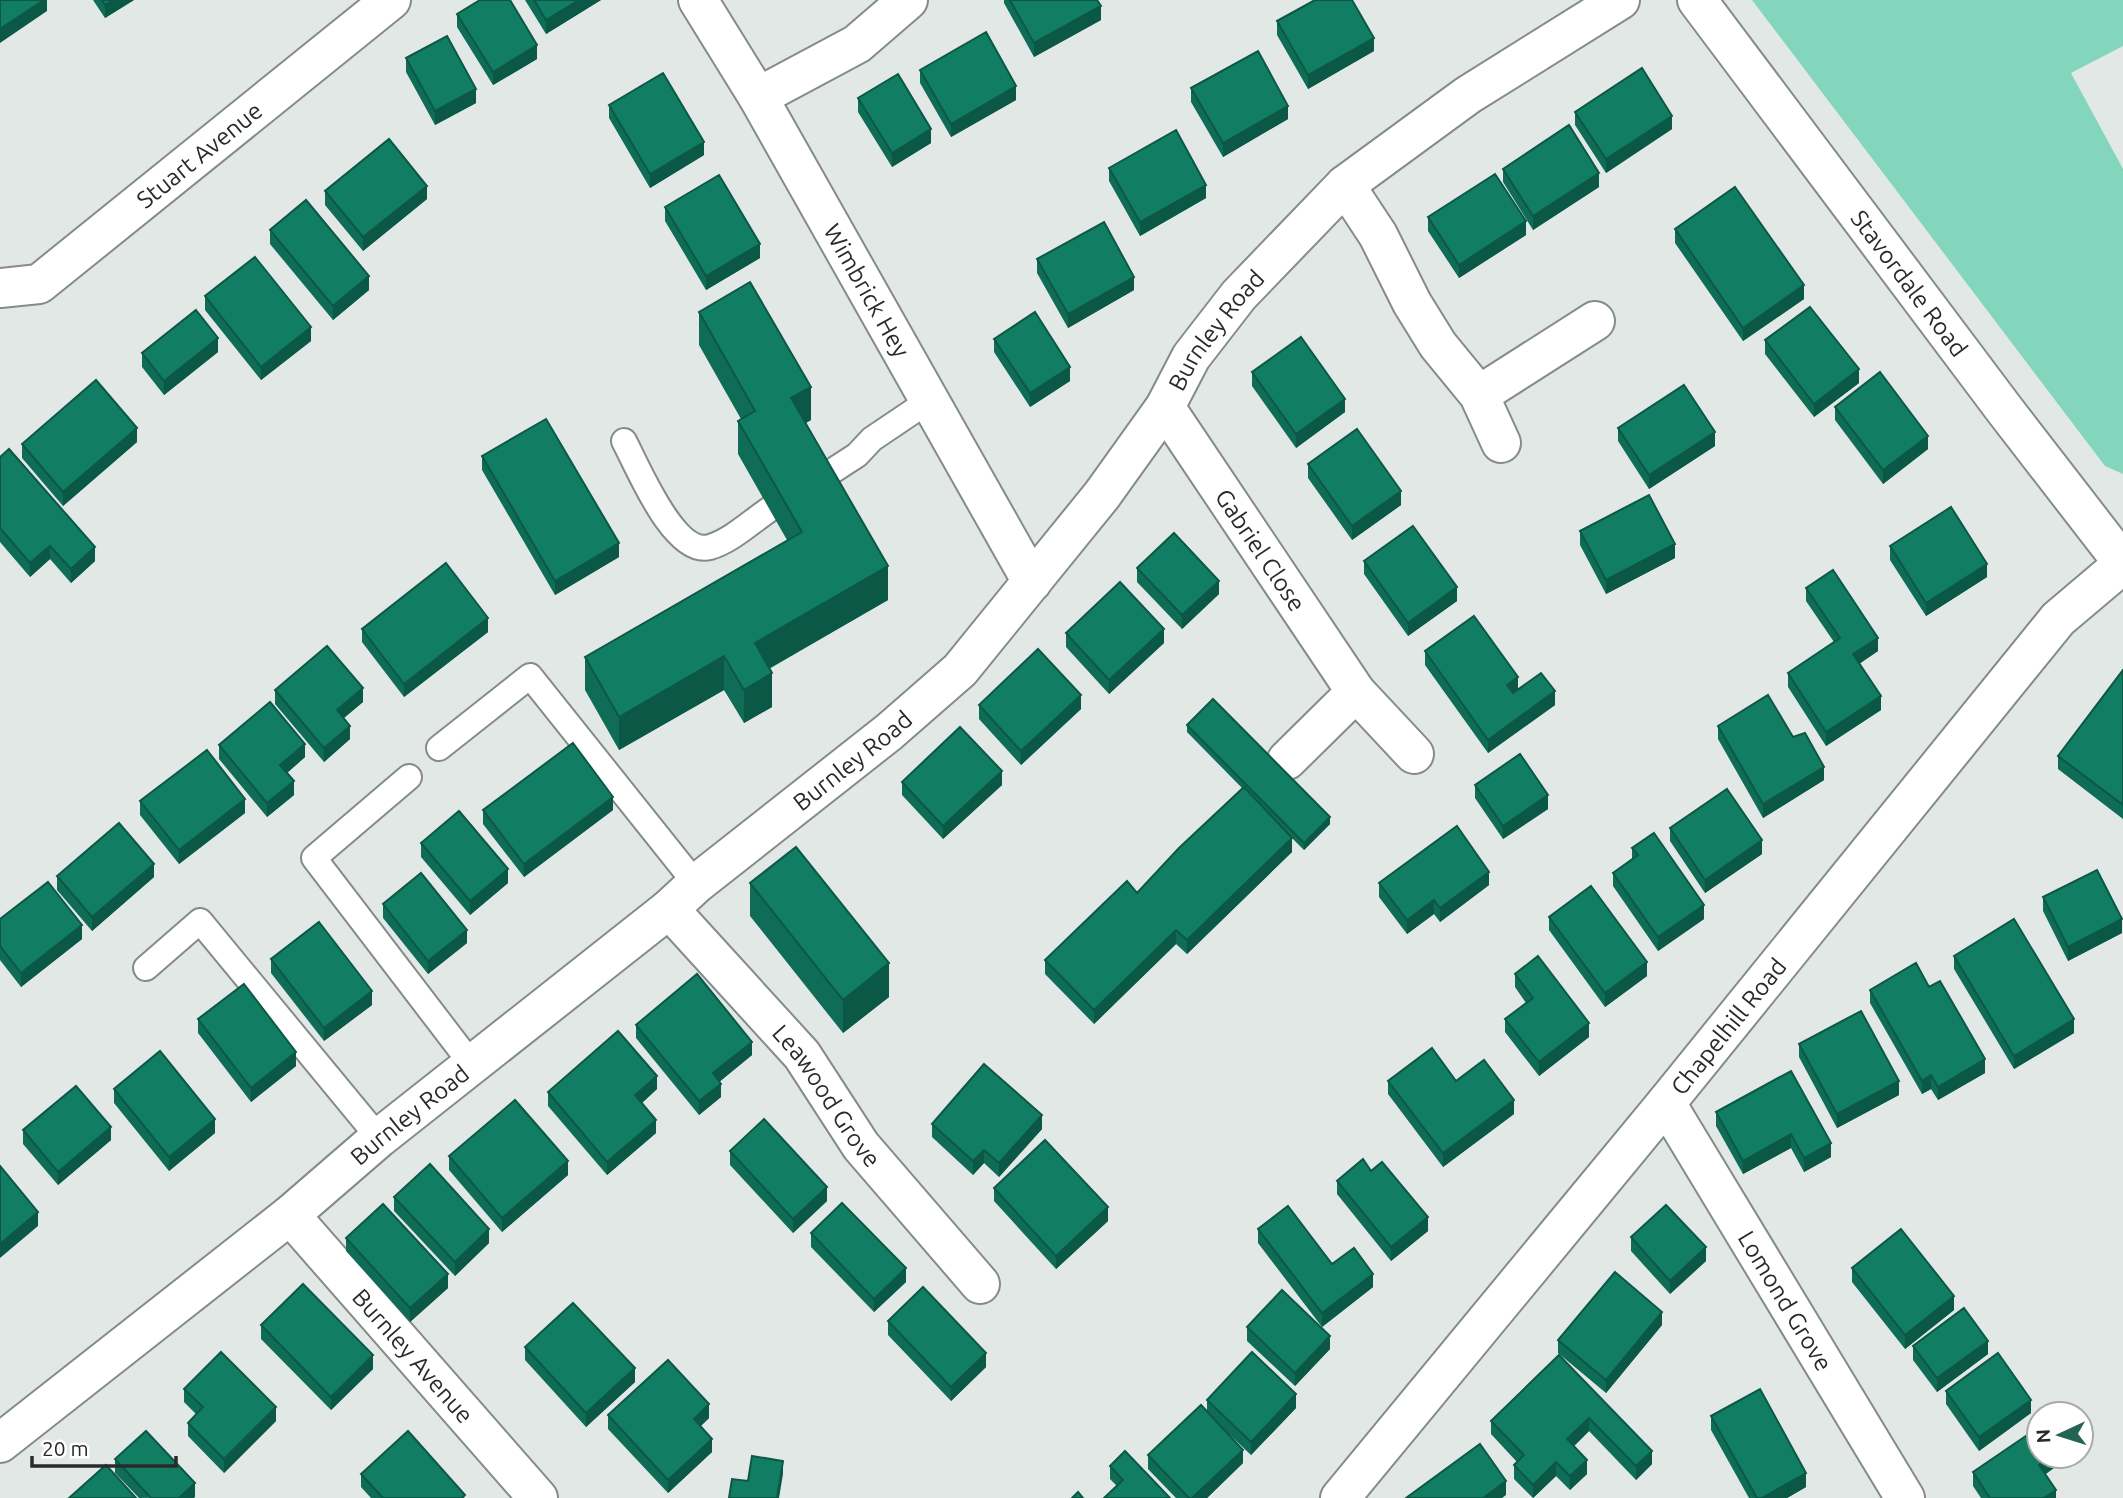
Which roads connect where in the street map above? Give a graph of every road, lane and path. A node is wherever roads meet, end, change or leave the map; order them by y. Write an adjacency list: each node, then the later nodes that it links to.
1 (391, 0): 8 (street, Stuart Avenue)
2 (698, 0): 6 (street, Wimbrick Hey)
3 (908, 0): 6 (street)
4 (1620, 0): 7 (street, Burnley Road)
5 (1697, 0): 17 (street, Stavordale Road)
6 (758, 97): 11 (street, Wimbrick Hey)
7 (1345, 185): 10 (street); 12 (street, Burnley Road)
8 (0, 288)
9 (1595, 321): 10 (street)
10 (1479, 395): 14 (street)
11 (930, 400): 15 (lane); 18 (street, Wimbrick Hey)
12 (1165, 407): 18 (street, Burnley Road); 19 (street, Gabriel Close)
13 (624, 441): 16 (lane)
14 (1501, 443)
15 (820, 479)
16 (770, 509)
17 (2123, 564): 27 (street, Chapelhill Road)
18 (1032, 582): 24 (street, Burnley Road)
19 (1356, 692): 21 (street, Gabriel Close); 22 (street)
20 (439, 748): 24 (lane)
21 (1414, 754)
22 (1287, 760)
23 (409, 777): 26 (lane)
24 (682, 897): 26 (street, Burnley Road); 30 (street, Leawood Grove)
25 (146, 968): 28 (lane)
26 (473, 1066): 28 (street, Burnley Road)
27 (1666, 1103): 33 (street, Chapelhill Road); 34 (street, Lomond Grove)
28 (379, 1138): 29 (street, Burnley Road)
29 (290, 1215): 31 (street, Burnley Road); 32 (street, Burnley Avenue)
30 (979, 1284)
31 (0, 1443)
32 (538, 1498)
33 (1340, 1498)
34 (1905, 1498)

